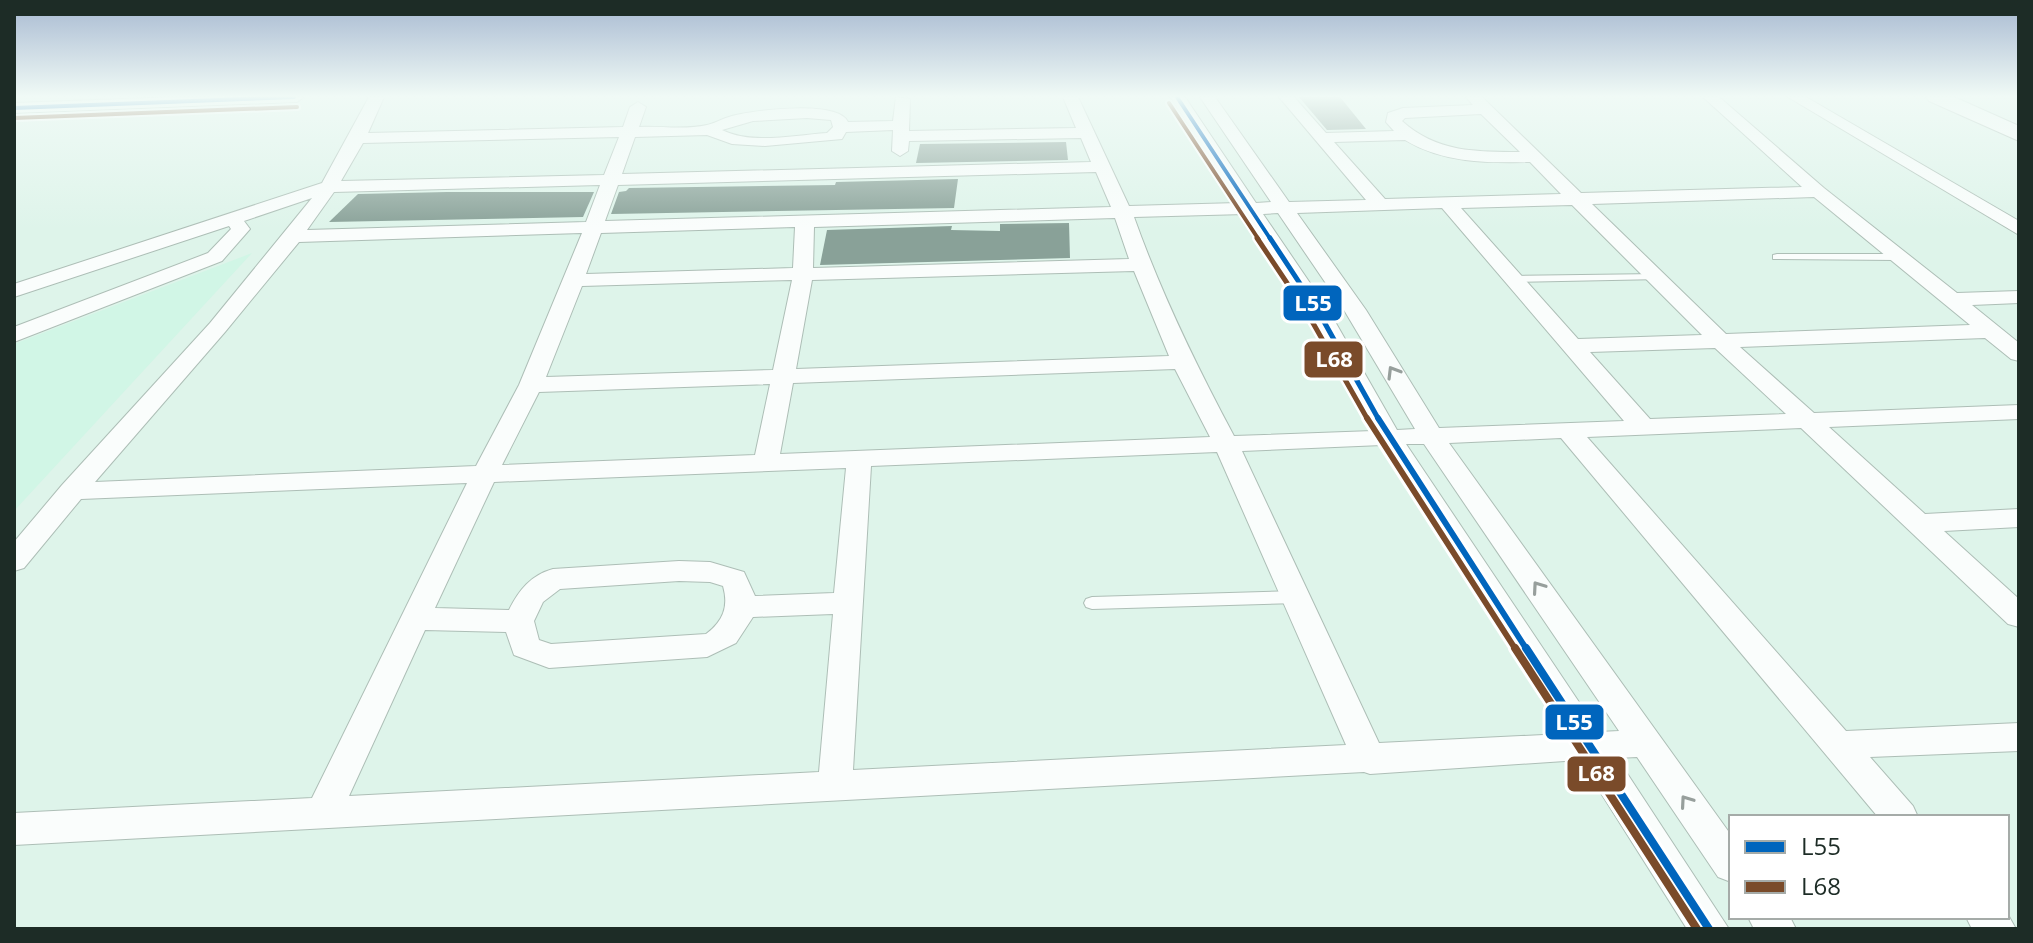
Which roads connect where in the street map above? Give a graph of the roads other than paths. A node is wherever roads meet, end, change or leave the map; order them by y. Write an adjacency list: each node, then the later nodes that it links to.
1 (358, 141): 16 (street)
2 (625, 141): 15 (street)
3 (900, 141): 14 (street)
4 (1089, 141): 13 (street)
5 (1207, 141): 22 (street)
6 (1238, 141): 21 (street)
7 (1324, 141): 20 (street)
8 (1417, 141): 12 (street)
9 (1520, 141): 12 (street)
10 (1760, 141): 17 (street)
11 (1870, 141): 27 (street)
12 (1537, 157): 18 (street)
13 (1101, 167): 14 (street); 23 (street)
14 (897, 171): 15 (street)
15 (611, 180): 16 (street); 26 (street)
16 (328, 187): 24 (street); 28 (street)
17 (1818, 192): 18 (street); 30 (street)
18 (1576, 199): 19 (street); 33 (street)
19 (1447, 203): 20 (street); 34 (street)
20 (1380, 205): 21 (street)
21 (1286, 208): 22 (street); 51 (street, one-way to 21)
22 (1253, 210): 23 (street); 52 (street)
23 (1123, 213): 25 (street); 31 (street)
24 (233, 219): 36 (street); 40 (street)
25 (805, 220): 26 (street); 32 (street)
26 (593, 227): 28 (street); 35 (street)
27 (2019, 229)
28 (294, 236): 57 (street)
29 (1777, 257): 30 (lane)
30 (1896, 257): 38 (street)
31 (1141, 265): 32 (street); 44 (street)
32 (803, 274): 35 (street); 45 (street)
33 (1658, 277): 34 (lane); 41 (street)
34 (1515, 279): 42 (street)
35 (574, 280): 46 (street)
36 (14, 291)
37 (2019, 297): 38 (street)
38 (1949, 300): 39 (street)
39 (1988, 331): 41 (street); 43 (street)
40 (14, 335)
41 (1722, 342): 42 (street); 48 (street)
42 (1575, 346): 49 (street)
43 (2019, 354)
44 (1183, 362): 45 (street); 53 (street)
45 (783, 377): 46 (street); 55 (street)
46 (531, 385): 56 (street)
47 (2019, 412): 48 (street)
48 (1806, 421): 49 (street); 59 (street)
49 (1643, 427): 50 (street)
50 (1568, 431): 51 (street); 70 (street)
51 (1433, 438): 52 (street); 69 (street, one-way to 51)
52 (1390, 439): 53 (street); 71 (street)
53 (1226, 444): 54 (street); 61 (street)
54 (859, 460): 55 (street); 62 (street)
55 (766, 463): 56 (street)
56 (485, 473): 57 (street); 66 (street)
57 (71, 491): 60 (street)
58 (2019, 518): 59 (street)
59 (1917, 523): 65 (street)
60 (14, 561)
61 (1298, 597): 63 (lane); 72 (street)
62 (847, 603): 64 (street); 73 (street)
63 (1092, 603)
64 (740, 607): 67 (street); 67 (street)
65 (2019, 616)
66 (416, 619): 67 (street); 74 (street)
67 (519, 621)
68 (2019, 737): 70 (street)
69 (1646, 743): 71 (street); 77 (street, one-way to 69)
70 (1837, 745): 75 (street)
71 (1592, 748): 72 (street); 78 (street)
72 (1370, 760): 73 (street)
73 (835, 785): 74 (street)
74 (323, 813): 76 (street)
75 (1898, 815)
76 (14, 829)
77 (1729, 862)
78 (1709, 929)

